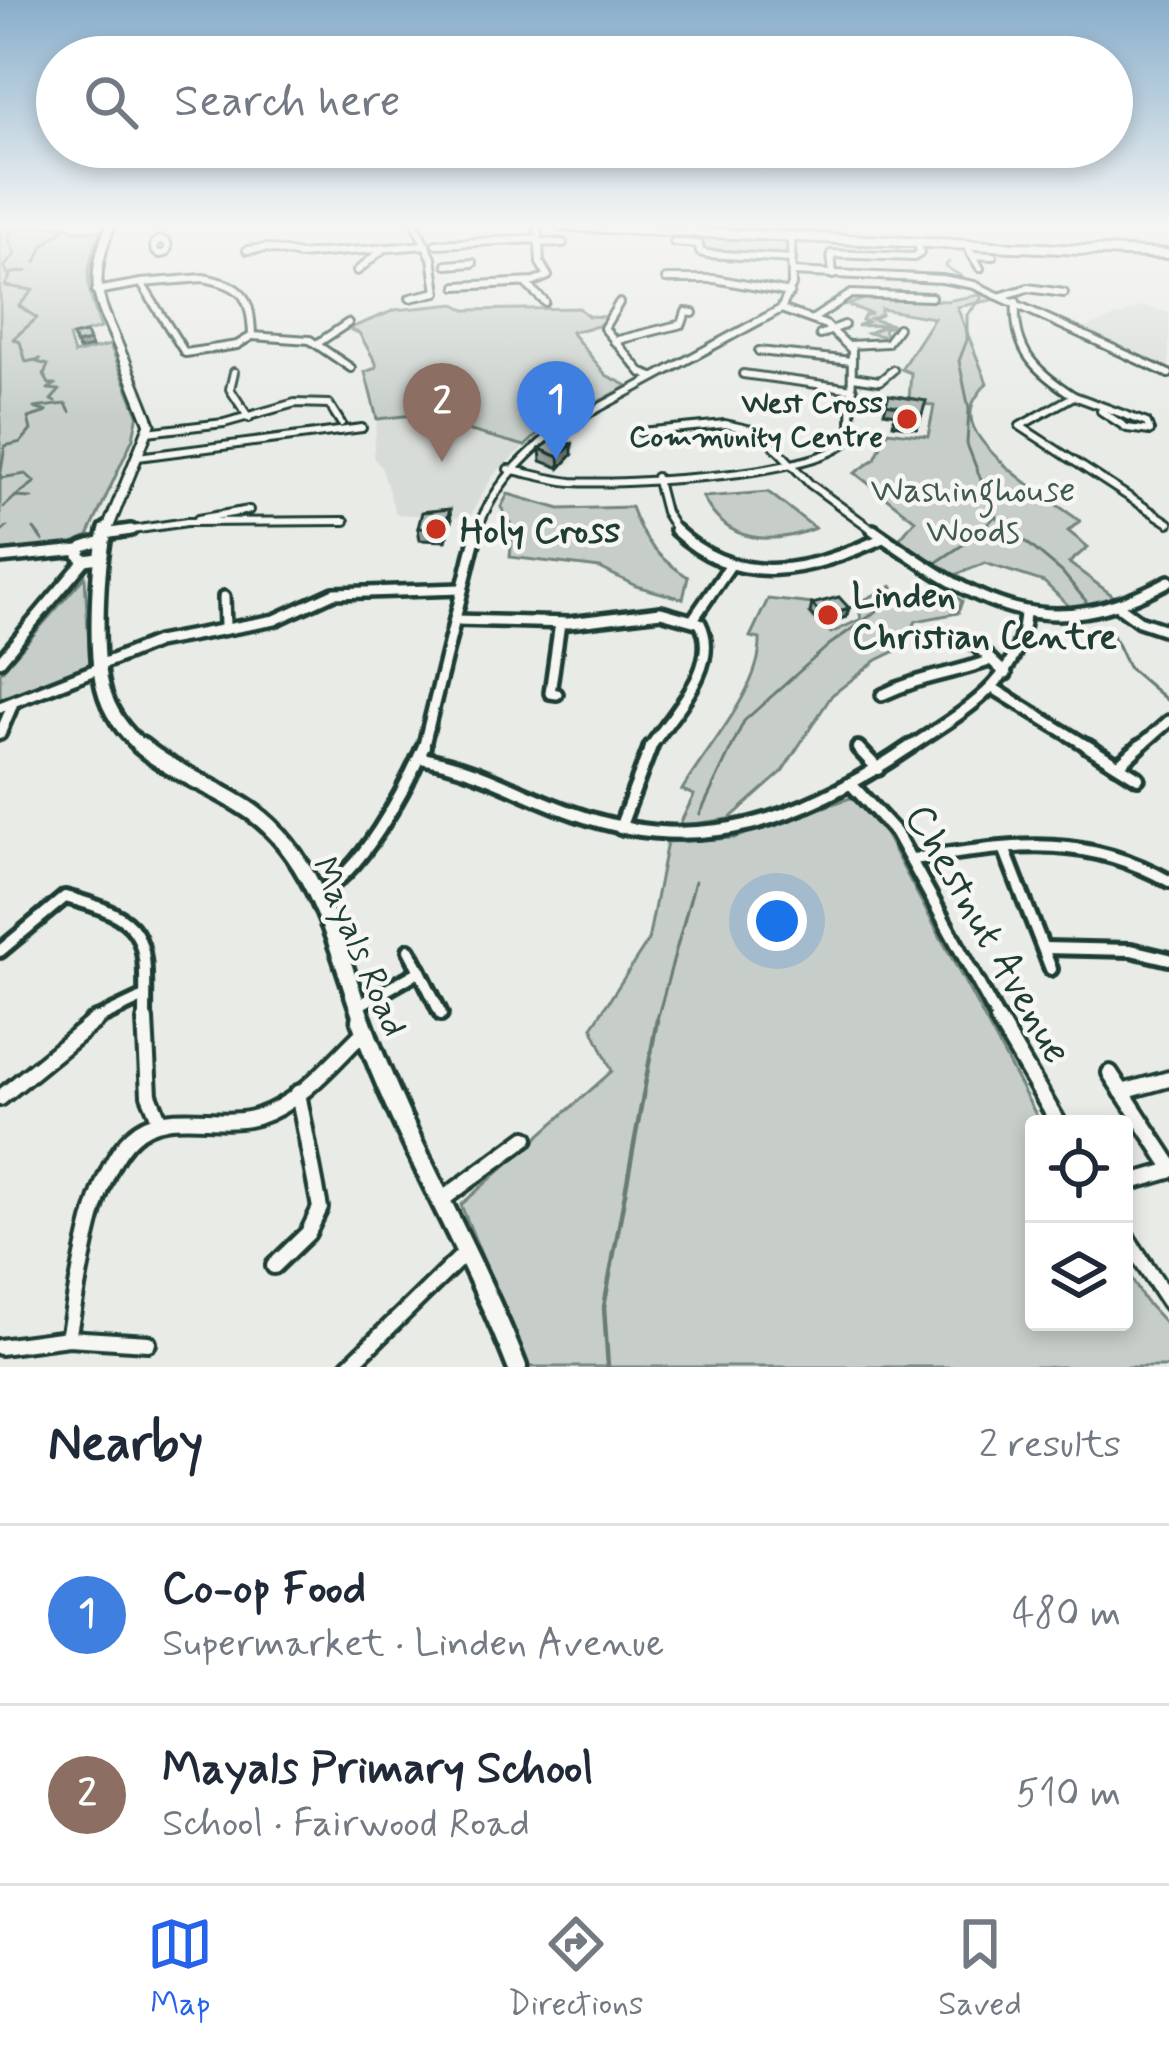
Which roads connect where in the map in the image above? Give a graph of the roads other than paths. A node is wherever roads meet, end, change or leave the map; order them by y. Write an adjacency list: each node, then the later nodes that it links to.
1 (107, 290): 12 (street)
2 (146, 290): 28 (street)
3 (244, 290): 28 (street)
4 (436, 290): 16 (street)
5 (481, 290): 17 (street)
6 (532, 290): 19 (street)
7 (773, 290): 13 (street)
8 (790, 290): 13 (street)
9 (988, 290): 15 (street)
10 (1027, 290): 15 (street)
11 (1045, 290): 14 (street)
12 (96, 292): 49 (main road)
13 (790, 293): 22 (street)
14 (1064, 293)
15 (1002, 296): 20 (street)
16 (410, 298)
17 (482, 298)
18 (931, 298): 24 (street)
19 (544, 302)
20 (1016, 302): 39 (street); 43 (street)
21 (619, 303): 30 (street)
22 (781, 309): 24 (street); 40 (street)
23 (692, 313): 30 (street)
24 (812, 319): 26 (street)
25 (348, 323): 31 (street)
26 (840, 328): 29 (street); 32 (street)
27 (898, 328): 32 (street)
28 (252, 335): 31 (street)
29 (820, 335)
30 (614, 340): 40 (street)
31 (318, 343): 35 (street)
32 (849, 345): 34 (street)
33 (759, 351): 34 (street)
34 (852, 361): 41 (street)
35 (346, 366)
36 (892, 370): 41 (street)
37 (234, 372): 45 (street)
38 (743, 374): 42 (street)
39 (1169, 374)
40 (652, 377): 52 (street)
41 (853, 377): 42 (street)
42 (853, 389): 51 (street)
43 (1074, 396): 44 (street); 56 (street)
44 (1088, 404): 44 (street)
45 (249, 418): 46 (street); 49 (street)
46 (344, 419)
47 (362, 428): 50 (street)
48 (641, 432): 51 (street)
49 (148, 433): 50 (main road, Mayals Road)
50 (138, 457): 59 (main road, Mayals Road)
51 (794, 467): 53 (street); 58 (street)
52 (508, 469): 53 (street); 63 (street)
53 (656, 477): 61 (street)
54 (345, 521): 57 (street)
55 (188, 522): 57 (street); 57 (street); 59 (street)
56 (1169, 523)
57 (247, 524)
58 (884, 538): 61 (street); 66 (street)
59 (94, 549): 60 (street); 73 (street); 75 (main road, Mayals Road)
60 (0, 558)
61 (731, 564): 67 (street)
62 (1169, 581): 65 (street)
63 (462, 589): 68 (street); 70 (street)
64 (224, 597): 70 (street)
65 (1120, 608): 66 (street); 71 (street)
66 (1024, 612): 76 (street)
67 (694, 618): 69 (street); 89 (street)
68 (455, 620): 69 (street); 84 (street)
69 (560, 623): 78 (street)
70 (225, 626): 75 (street)
71 (1169, 631)
72 (934, 637): 74 (street)
73 (0, 661)
74 (986, 662): 76 (street); 79 (street)
75 (102, 666): 80 (street); 93 (main road, Mayals Road)
76 (1006, 674): 77 (street)
77 (993, 688): 85 (street); 86 (street)
78 (534, 692)
79 (881, 695)
80 (6, 707): 82 (street)
81 (1169, 722): 85 (street)
82 (0, 734)
83 (859, 747): 86 (street)
84 (421, 758): 89 (street); 93 (street)
85 (1119, 765): 87 (street)
86 (878, 769): 88 (street)
87 (1138, 778)
88 (845, 787): 89 (street); 91 (street, Chestnut Avenue)
89 (620, 828)
90 (1004, 848): 91 (street); 92 (street); 94 (street)
91 (914, 859): 109 (street, Chestnut Avenue)
92 (1169, 881)
93 (313, 895): 101 (main road, Mayals Road)
94 (1044, 948): 97 (street); 98 (street)
95 (409, 950): 99 (street)
96 (0, 951): 100 (street)
97 (1169, 959)
98 (1051, 969)
99 (420, 971): 101 (street); 102 (street)
100 (142, 998): 108 (street); 110 (street)
101 (356, 1007): 103 (main road, Mayals Road)
102 (441, 1014)
103 (365, 1031): 107 (street); 114 (main road, Mayals Road)
104 (1110, 1073): 106 (street)
105 (1169, 1079): 106 (street)
106 (1122, 1092): 112 (street)
107 (298, 1093): 110 (street); 117 (street)
108 (0, 1099)
109 (1054, 1115)
110 (159, 1119): 119 (street)
111 (526, 1138): 114 (street)
112 (1169, 1167): 113 (street)
113 (1133, 1181)
114 (443, 1199): 116 (main road, Mayals Road)
115 (1133, 1248): 118 (street)
116 (466, 1252): 122 (main road, Mayals Road); 123 (street)
117 (274, 1265)
118 (1169, 1302)
119 (68, 1338): 120 (street); 121 (street)
120 (148, 1343)
121 (0, 1346)
122 (513, 1357)
123 (349, 1366)

